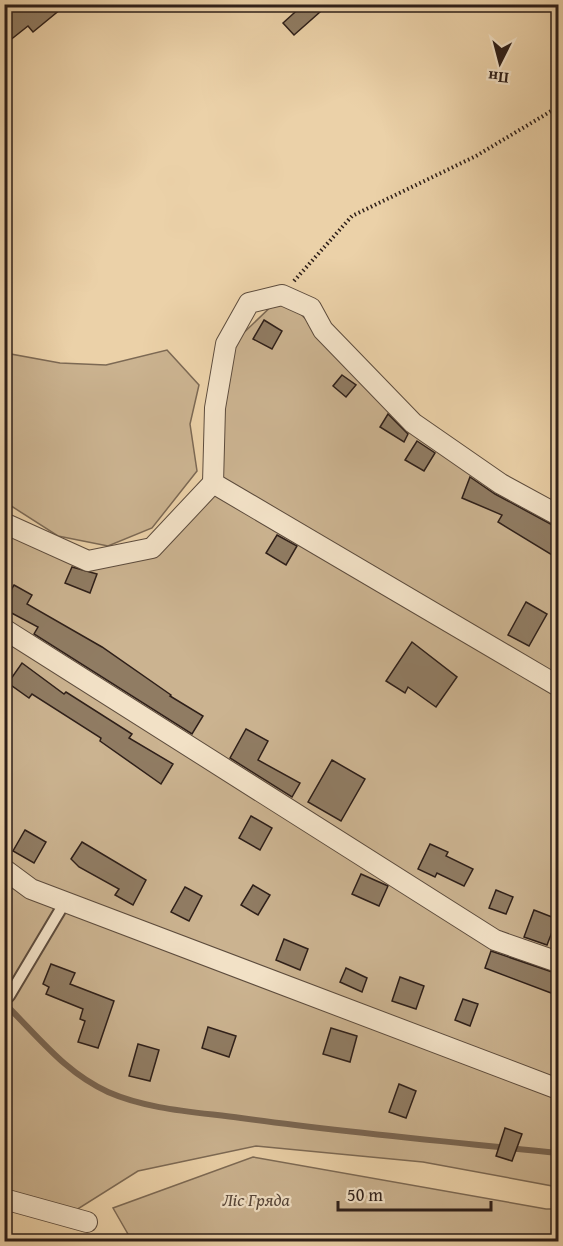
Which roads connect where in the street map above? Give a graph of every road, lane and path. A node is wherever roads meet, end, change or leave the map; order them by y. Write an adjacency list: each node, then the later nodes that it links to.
1 (558, 107): 2 (path)
2 (282, 295): 3 (street); 4 (street)
3 (213, 483): 5 (street); 7 (street)
4 (558, 515)
5 (4, 523)
6 (4, 629): 10 (street)
7 (558, 686)
8 (4, 869): 9 (street)
9 (65, 902): 11 (lane); 12 (street)
10 (558, 962)
11 (9, 996)
12 (558, 1089)
13 (4, 1199): 14 (street)
14 (87, 1222)

